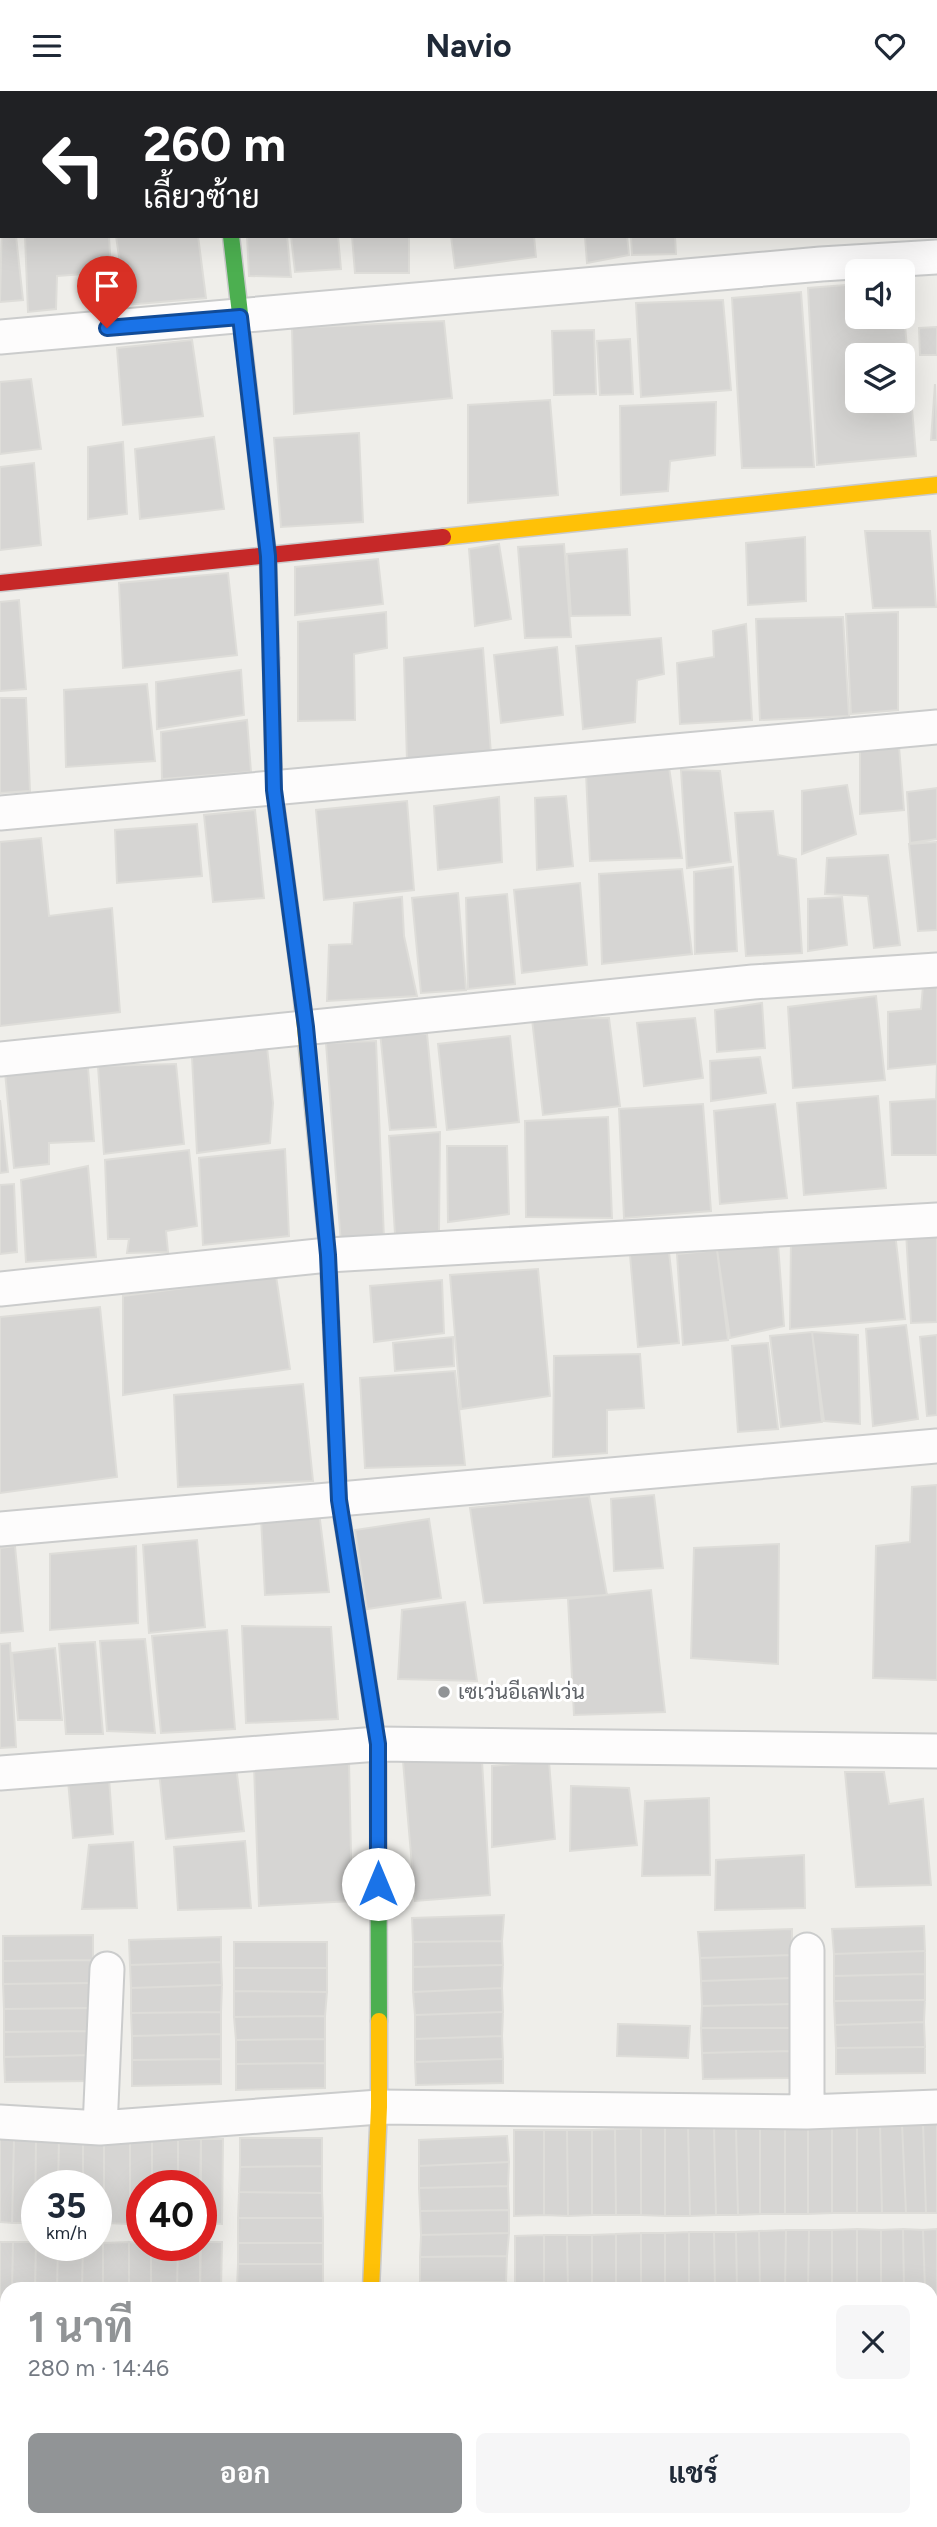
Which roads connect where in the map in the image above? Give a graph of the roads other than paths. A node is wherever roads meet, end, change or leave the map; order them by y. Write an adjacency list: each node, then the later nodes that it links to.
1 (231, 238): 3 (street)
2 (937, 257): 3 (street)
3 (240, 317): 4 (street); 6 (street)
4 (0, 337)
5 (937, 485): 6 (street)
6 (268, 556): 7 (street); 9 (street)
7 (0, 583)
8 (937, 727): 9 (street)
9 (274, 790): 10 (street); 12 (street)
10 (0, 813)
11 (937, 970): 12 (street)
12 (306, 1027): 13 (street); 15 (street)
13 (0, 1059)
14 (937, 1220): 15 (street)
15 (328, 1255): 16 (street); 18 (street)
16 (0, 1289)
17 (937, 1446): 18 (street)
18 (339, 1500): 19 (street); 20 (street)
19 (0, 1529)
20 (378, 1744): 21 (street); 22 (street); 25 (street)
21 (937, 1751)
22 (0, 1773)
23 (807, 1950): 27 (street)
24 (107, 1969): 29 (street)
25 (379, 2107): 27 (street); 29 (street); 30 (street)
26 (937, 2107): 27 (street)
27 (807, 2112)
28 (0, 2122): 29 (street)
29 (100, 2129)
30 (371, 2282)

